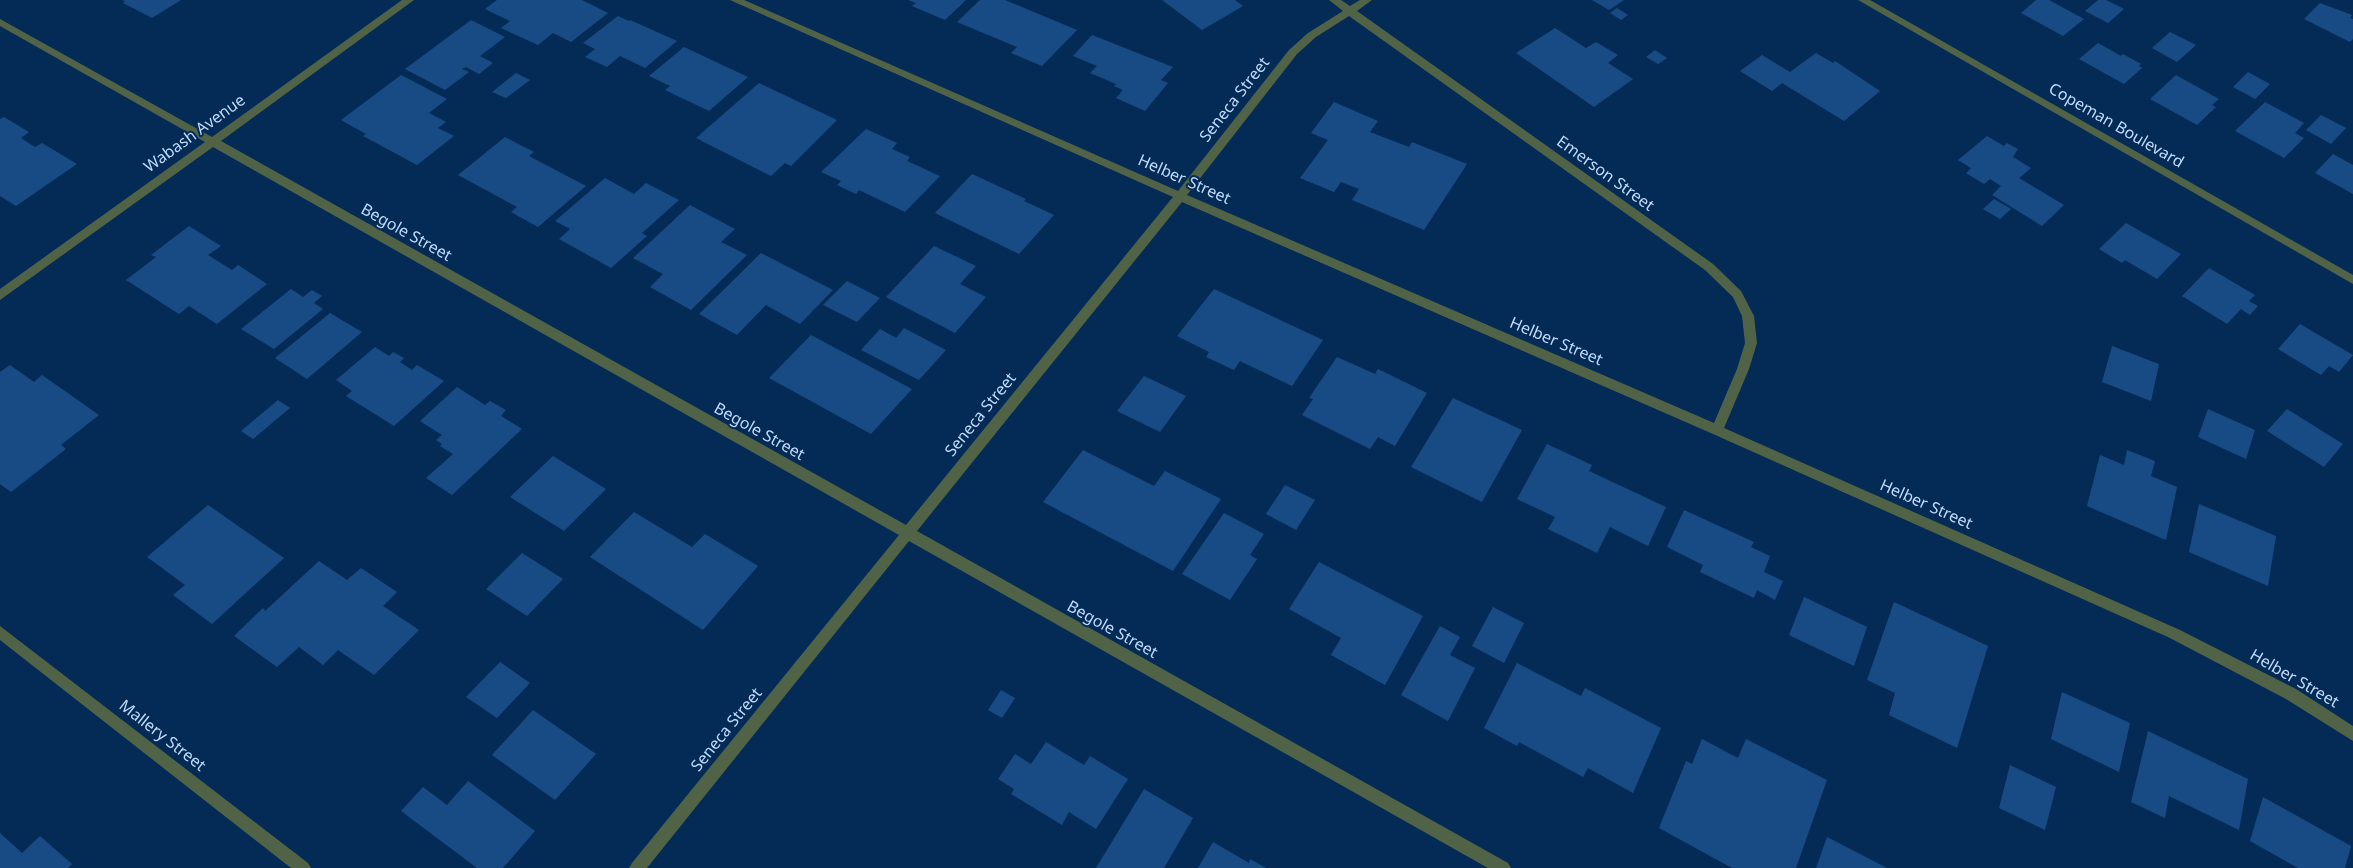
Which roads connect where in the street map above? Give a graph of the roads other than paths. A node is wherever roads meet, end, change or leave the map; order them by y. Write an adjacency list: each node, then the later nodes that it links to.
1 (410, 0): 8 (street, Wabash Avenue)
2 (735, 0): 9 (street, Helber Street)
3 (1334, 0): 6 (street, Emerson Street)
4 (1367, 0): 6 (street, Seneca Street)
5 (1863, 0): 10 (street, Copeman Boulevard)
6 (1349, 11): 9 (street, Seneca Street); 12 (street, Emerson Street)
7 (0, 22): 8 (street, Begole Street)
8 (212, 142): 11 (street, Wabash Avenue); 13 (street, Begole Street)
9 (1179, 196): 12 (street, Helber Street); 13 (street, Seneca Street)
10 (2353, 280)
11 (0, 295)
12 (1717, 430): 15 (street, Helber Street)
13 (906, 532): 17 (street, Seneca Street); 18 (street, Begole Street)
14 (0, 632): 16 (street, Mallery Street)
15 (2353, 734)
16 (303, 868)
17 (637, 868)
18 (1503, 868)

